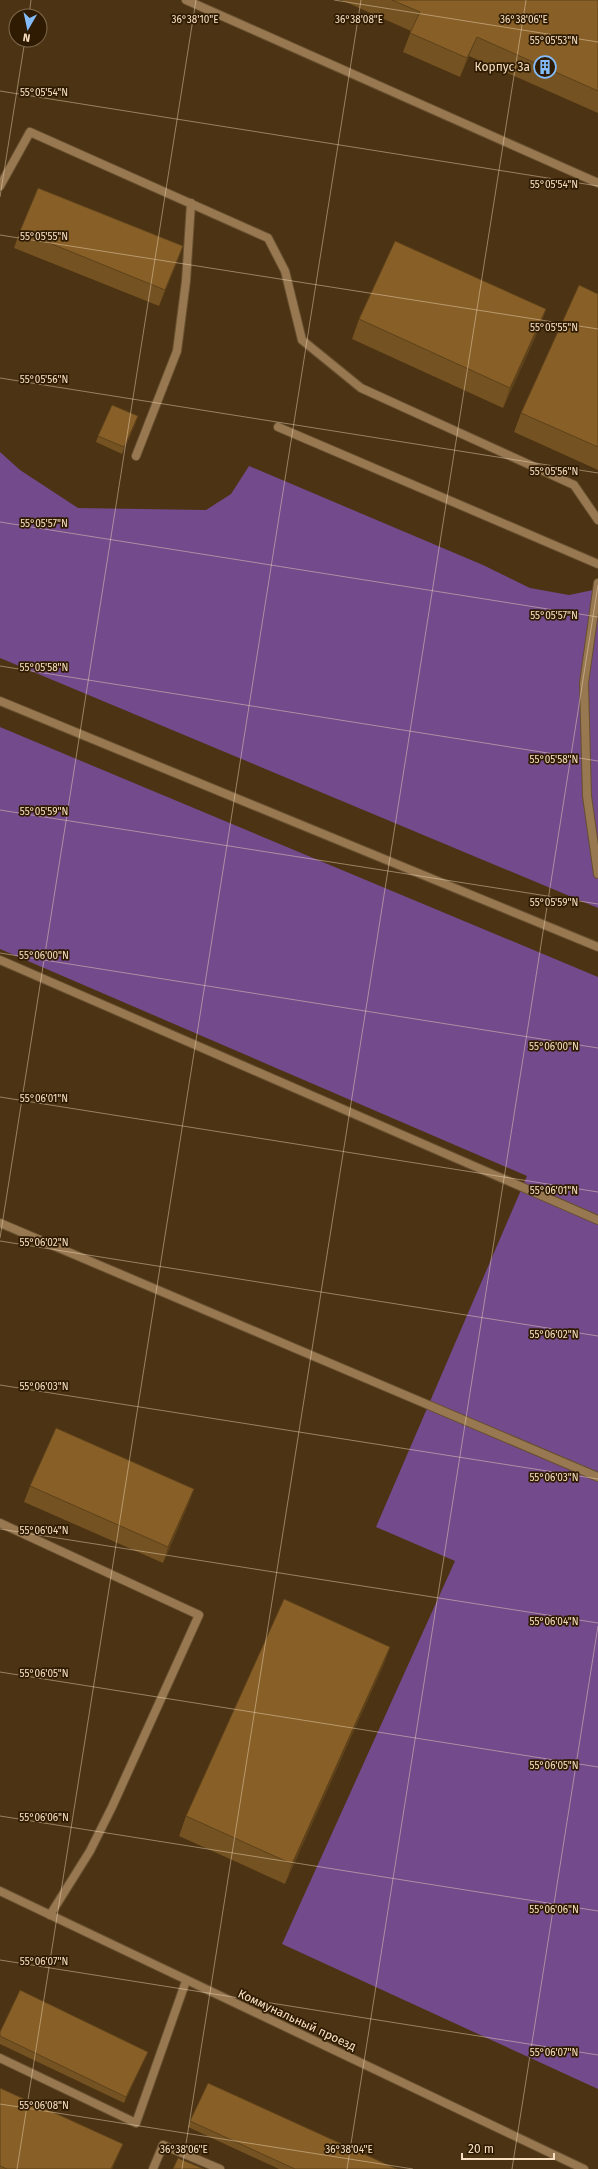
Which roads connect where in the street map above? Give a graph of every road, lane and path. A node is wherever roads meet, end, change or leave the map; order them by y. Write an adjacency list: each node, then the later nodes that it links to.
1 (186, 0): 2 (street)
2 (598, 183)
3 (0, 186): 4 (street)
4 (191, 203): 6 (street); 7 (street)
5 (278, 427): 8 (street)
6 (136, 456)
7 (598, 520)
8 (598, 564)
9 (598, 583): 11 (street)
10 (0, 701): 12 (street)
11 (598, 874)
12 (598, 947)
13 (0, 960): 14 (street)
14 (598, 1220)
15 (0, 1223): 16 (street)
16 (598, 1477)
17 (0, 1524): 19 (street)
18 (0, 1891): 19 (street, Коммунальный проезд)
19 (50, 1915): 20 (street, Коммунальный проезд)
20 (186, 1981): 21 (street); 24 (street, Коммунальный проезд)
21 (0, 2058)
22 (153, 2169): 23 (street)
23 (220, 2169)
24 (584, 2169)

